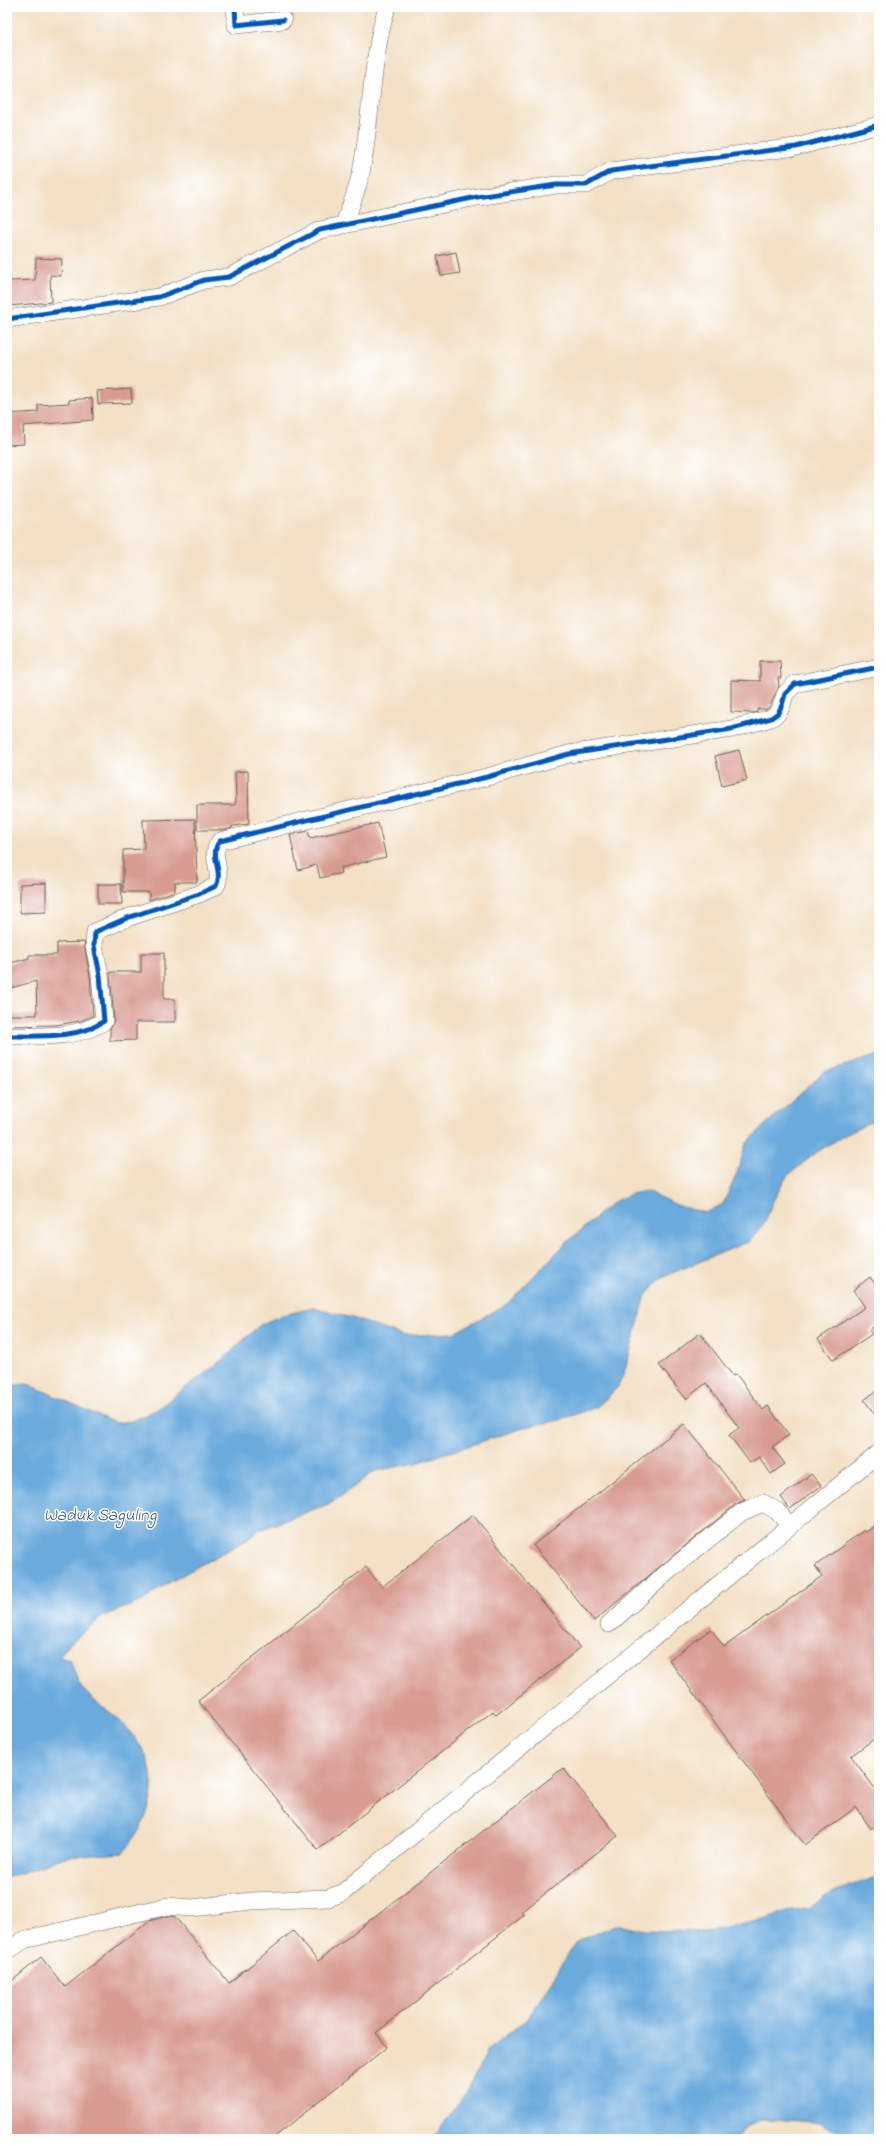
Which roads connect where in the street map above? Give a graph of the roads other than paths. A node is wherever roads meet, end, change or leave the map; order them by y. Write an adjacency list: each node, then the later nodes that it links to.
1 (235, 7): 3 (street)
2 (387, 7): 5 (street)
3 (282, 20)
4 (879, 124): 5 (street)
5 (344, 225): 6 (street)
6 (7, 319)
7 (879, 667): 8 (street)
8 (7, 1036)
9 (879, 1453): 10 (street)
10 (790, 1526): 11 (street); 12 (street)
11 (608, 1624)
12 (7, 1951)

